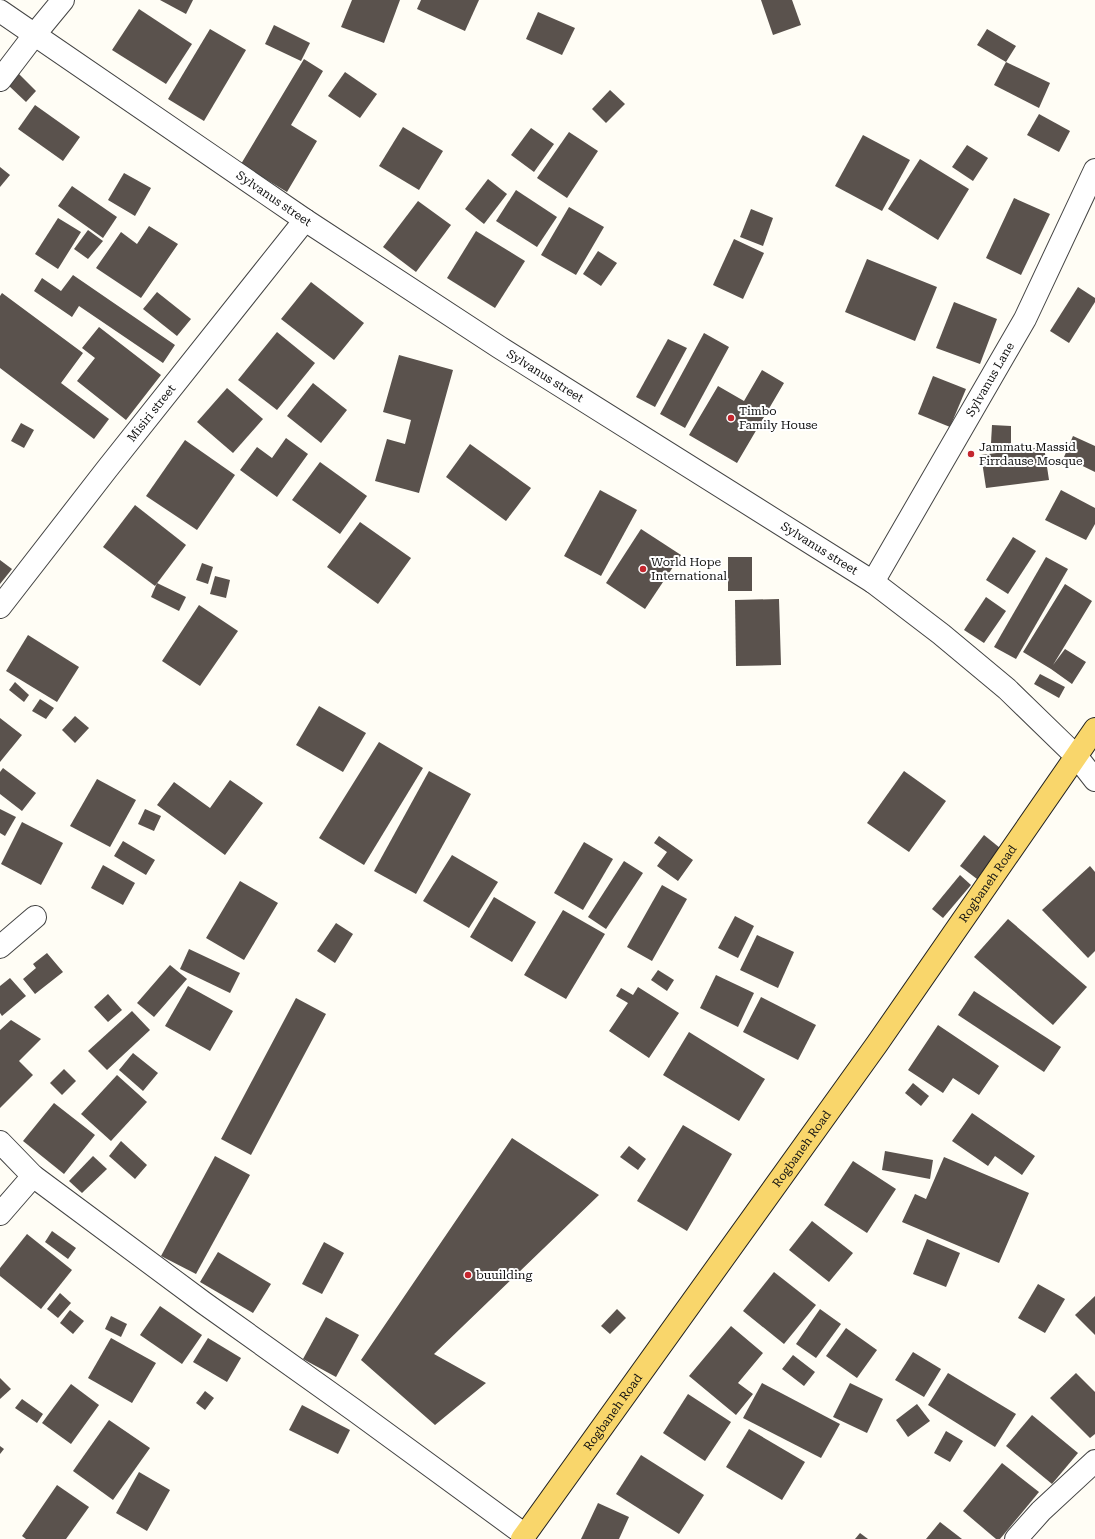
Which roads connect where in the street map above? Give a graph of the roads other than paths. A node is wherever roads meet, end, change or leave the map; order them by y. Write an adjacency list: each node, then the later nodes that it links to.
1 (63, 0): 3 (street)
2 (0, 11): 3 (street, Sylvanus street)
3 (35, 34): 4 (street); 6 (street, Sylvanus street)
4 (0, 80)
5 (1095, 170): 7 (street, Sylvanus Lane)
6 (305, 220): 7 (street, Sylvanus street); 8 (street, Misiri street)
7 (873, 582): 10 (street, Sylvanus street)
8 (0, 607)
9 (1095, 729): 10 (main road, Rogbaneh Road)
10 (1077, 757): 11 (street, Sylvanus street); 18 (main road, Rogbaneh Road)
11 (1095, 780)
12 (35, 917): 13 (street)
13 (0, 947)
14 (0, 1142): 15 (street)
15 (33, 1176): 16 (street); 18 (street)
16 (0, 1214)
17 (1095, 1461): 19 (street)
18 (524, 1537)
19 (1016, 1539)

